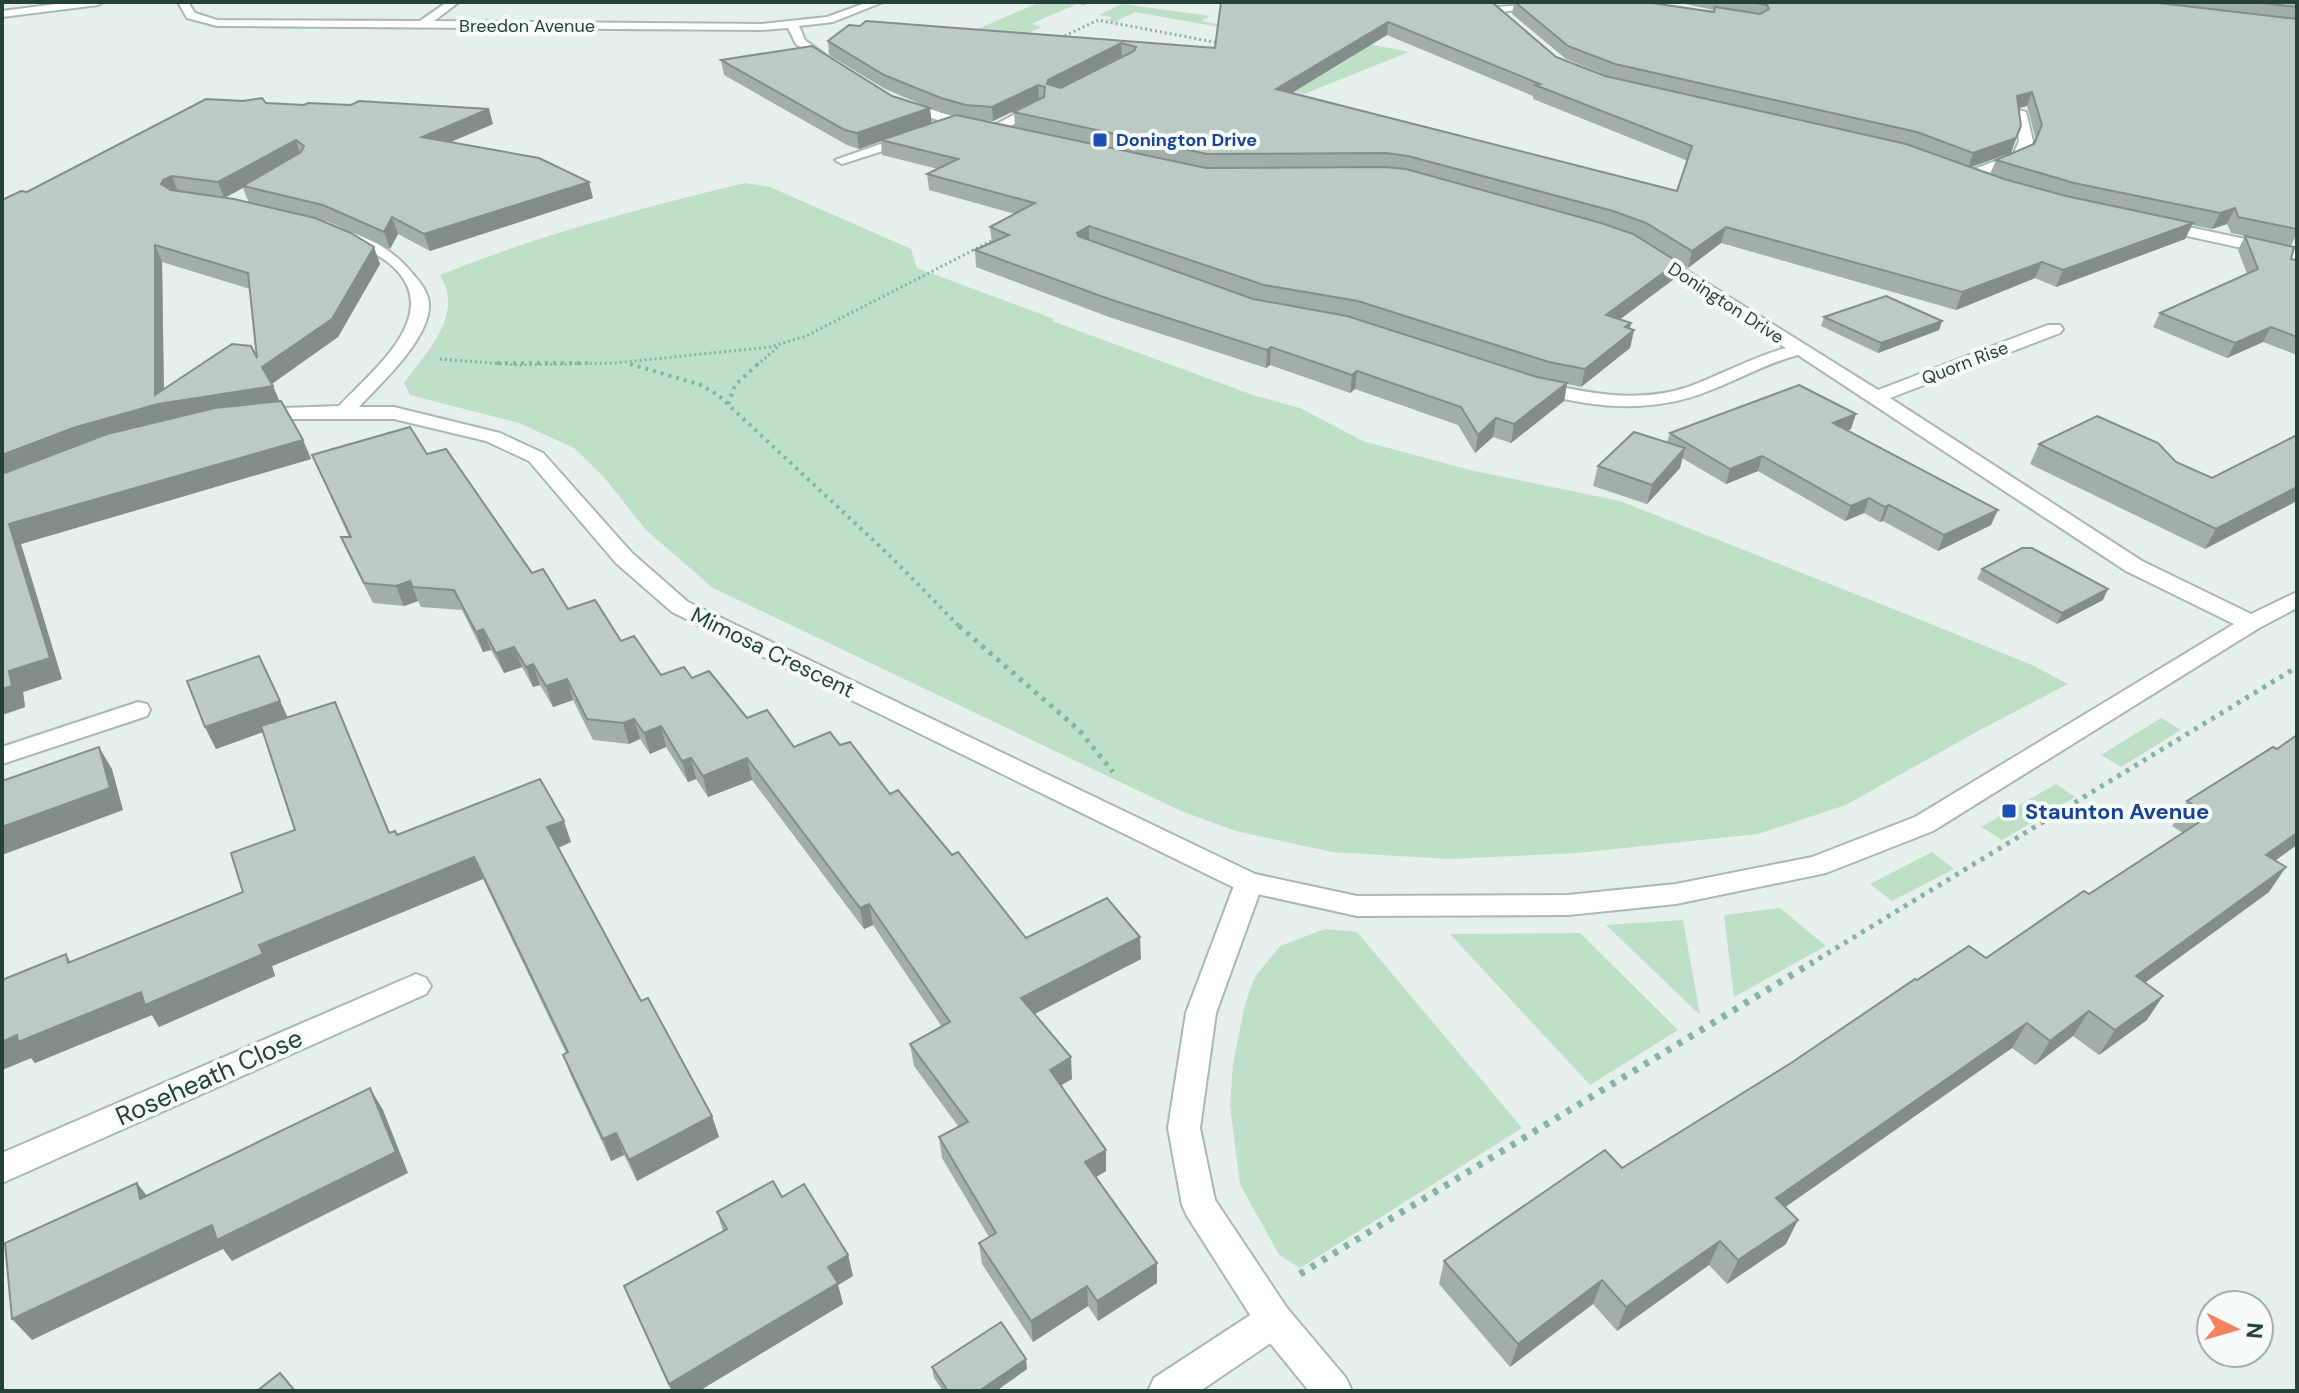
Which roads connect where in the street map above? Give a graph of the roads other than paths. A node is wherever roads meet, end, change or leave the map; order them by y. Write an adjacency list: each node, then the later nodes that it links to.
1 (98, 2): 8 (street)
2 (183, 2): 9 (street, Breedon Avenue)
3 (454, 2): 9 (street)
4 (878, 2): 10 (street, Breedon Avenue)
5 (1405, 2): 7 (street)
6 (1562, 2): 7 (street)
7 (1496, 10): 11 (street)
8 (2, 14)
9 (422, 25): 10 (street, Breedon Avenue)
10 (793, 25): 12 (street)
11 (1515, 28)
12 (844, 73)
13 (889, 99): 16 (street)
14 (1038, 106): 17 (street)
15 (2020, 112): 20 (street)
16 (955, 123): 17 (street); 19 (street)
17 (994, 129): 18 (street)
18 (1022, 135)
19 (842, 160)
20 (1992, 185)
21 (2142, 222): 24 (street)
22 (333, 231): 29 (street)
23 (1636, 245): 26 (street, Donington Drive)
24 (2297, 255)
25 (2054, 329): 28 (street, Quorn Rise)
26 (1797, 350): 27 (street); 28 (street, Donington Drive)
27 (1511, 378)
28 (1876, 397): 32 (street, Donington Drive)
29 (345, 411): 30 (street, Mimosa Crescent); 35 (street, Mimosa Crescent)
30 (238, 417)
31 (2297, 599): 32 (street)
32 (2251, 623): 35 (street)
33 (138, 710): 34 (street)
34 (2, 756)
35 (1249, 883): 38 (street)
36 (416, 986): 37 (street, Roseheath Close)
37 (2, 1168)
38 (1266, 1309): 39 (street); 40 (street)
39 (1167, 1391)
40 (1333, 1391)

